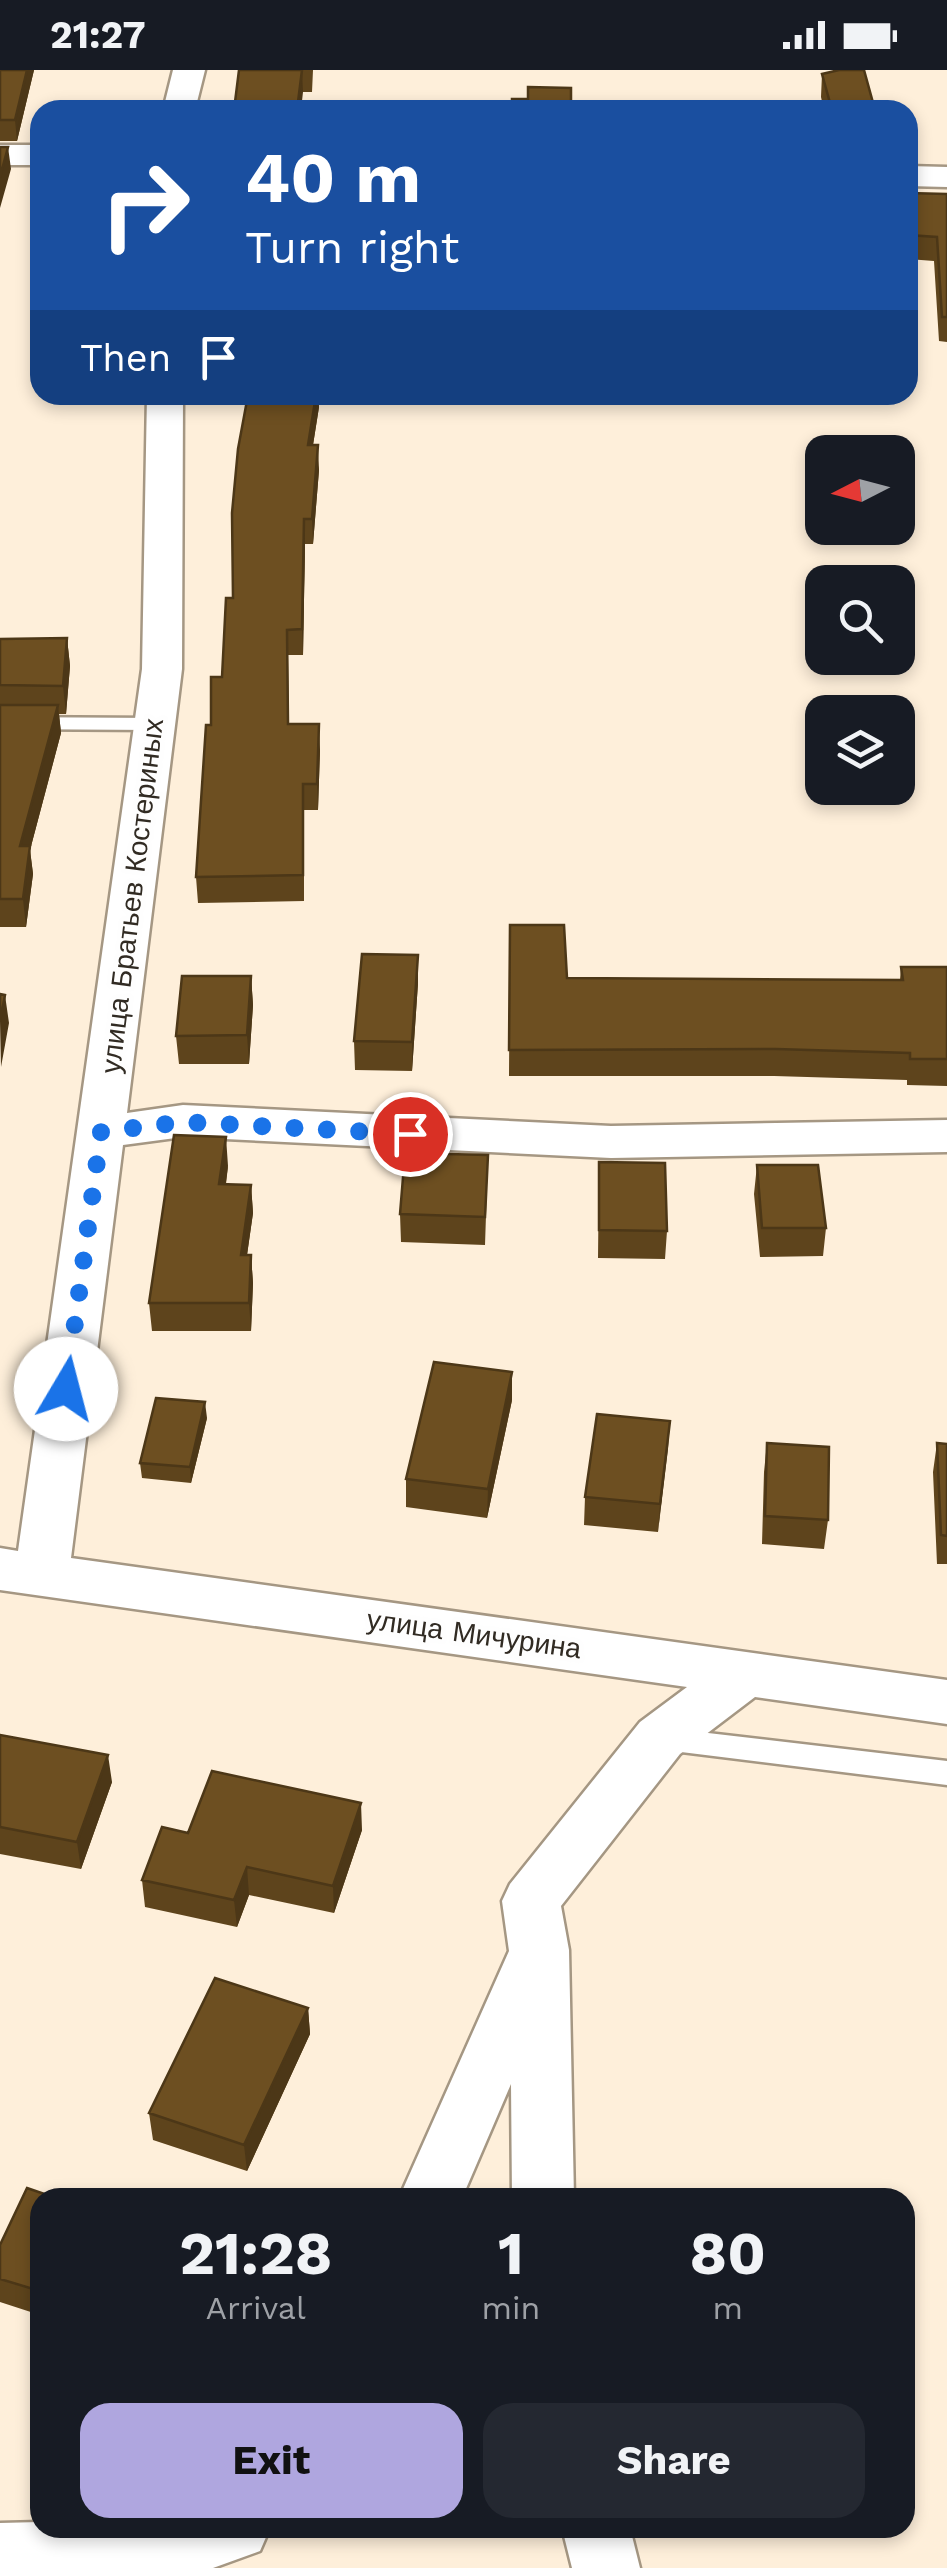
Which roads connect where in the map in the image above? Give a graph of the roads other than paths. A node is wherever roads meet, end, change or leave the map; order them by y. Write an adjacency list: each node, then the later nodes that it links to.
1 (189, 70): 2 (street)
2 (182, 100)
3 (0, 154): 4 (street)
4 (30, 155)
5 (918, 176): 6 (street)
6 (947, 177)
7 (164, 405): 9 (street, улица Братьев Костериных)
8 (0, 724): 9 (lane)
9 (154, 724): 10 (street, улица Братьев Костериных)
10 (101, 1132): 11 (street); 12 (street, улица Братьев Костериных)
11 (947, 1136)
12 (21, 1571): 13 (street, улица Мичурина)
13 (748, 1672): 14 (street, улица Мичурина); 15 (street)
14 (947, 1702)
15 (660, 1738): 16 (lane); 17 (street)
16 (947, 1774)
17 (538, 1950): 18 (street); 19 (street)
18 (434, 2188)
19 (544, 2188)
20 (203, 2538): 22 (street)
21 (598, 2538): 23 (street)
22 (0, 2556)
23 (606, 2568)

